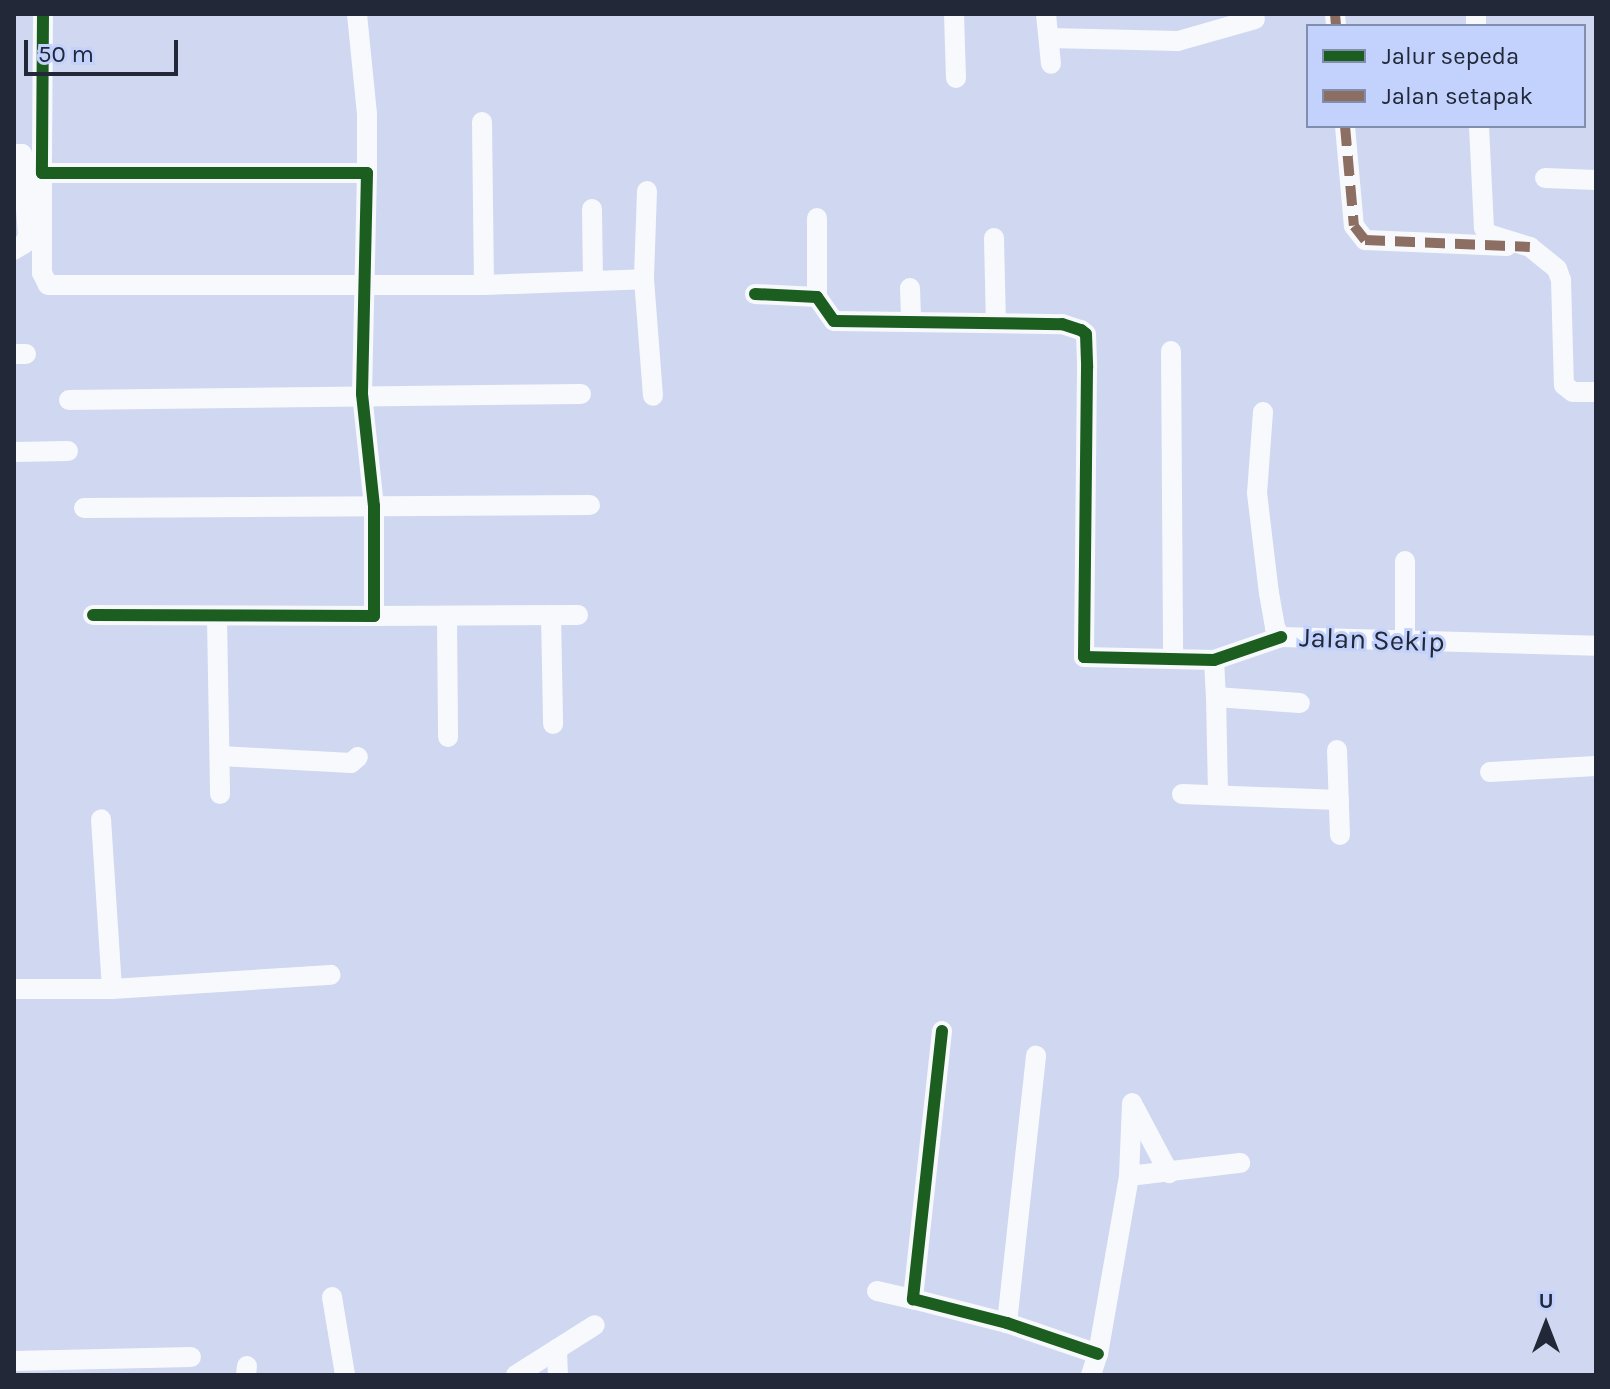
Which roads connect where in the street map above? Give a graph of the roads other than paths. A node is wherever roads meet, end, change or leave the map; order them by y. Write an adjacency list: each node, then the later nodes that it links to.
1 (43, 14): 12 (street)
2 (357, 14): 14 (street)
3 (954, 14): 8 (street)
4 (1046, 14): 6 (street)
5 (1255, 19): 6 (street)
6 (1049, 38): 7 (street)
7 (1051, 64)
8 (956, 78)
9 (482, 122): 25 (street)
10 (1345, 128): 21 (street)
11 (1479, 128): 21 (street)
12 (26, 154): 13 (street); 22 (street)
13 (42, 173): 14 (street); 26 (street)
14 (367, 173): 26 (street)
15 (1545, 178): 16 (street)
16 (1596, 180)
17 (647, 191): 23 (street)
18 (592, 209): 24 (street)
19 (817, 218): 29 (street)
20 (994, 238): 31 (street)
21 (1530, 247): 33 (street)
22 (14, 250)
23 (644, 279): 24 (street); 36 (street)
24 (593, 280): 25 (street)
25 (484, 285): 26 (street)
26 (364, 286): 34 (street)
27 (910, 288): 30 (street)
28 (755, 294): 29 (street)
29 (817, 297): 30 (street)
30 (911, 322): 31 (street)
31 (996, 323): 54 (street)
32 (1171, 351): 54 (street)
33 (1596, 392)
34 (362, 394): 35 (street); 37 (street); 42 (street)
35 (581, 394)
36 (653, 396)
37 (69, 400)
38 (1263, 412): 51 (street, Jalan Sekip)
39 (68, 451): 40 (street)
40 (14, 452)
41 (590, 505): 42 (street)
42 (374, 506): 43 (street); 48 (street)
43 (84, 508)
44 (1405, 561): 52 (street)
45 (93, 615): 50 (street)
46 (551, 615): 47 (street); 49 (street); 58 (street)
47 (578, 615)
48 (374, 616): 49 (street); 50 (street)
49 (447, 616): 59 (street)
50 (217, 618): 61 (street)
51 (1281, 637): 52 (street, Jalan Sekip); 55 (street)
52 (1405, 641): 53 (street, Jalan Sekip)
53 (1596, 646)
54 (1173, 659): 55 (street)
55 (1214, 660): 56 (street)
56 (1216, 697): 57 (street); 67 (street)
57 (1300, 703)
58 (553, 724)
59 (448, 737)
60 (1337, 750): 68 (street)
61 (221, 756): 62 (street); 65 (street)
62 (358, 757)
63 (1596, 766): 64 (street)
64 (1490, 772)
65 (220, 794)
66 (1182, 794): 67 (street)
67 (1218, 795): 68 (street)
68 (1339, 800): 70 (street)
69 (101, 819): 73 (street)
70 (1340, 835)
71 (331, 975): 73 (street)
72 (14, 989): 73 (street)
73 (112, 989)
74 (942, 1031): 81 (street)
75 (1036, 1056): 82 (street)
76 (1240, 1163): 77 (street)
77 (1169, 1173): 78 (street); 78 (street)
78 (1129, 1176): 85 (street)
79 (877, 1291): 81 (street)
80 (332, 1297): 88 (street)
81 (913, 1299): 82 (street)
82 (1007, 1323): 85 (street)
83 (595, 1325): 84 (street)
84 (557, 1349): 89 (street); 90 (street)
85 (1098, 1354): 91 (street)
86 (191, 1357): 87 (street)
87 (14, 1361)
88 (345, 1375)
89 (516, 1375)
90 (558, 1375)
91 (1091, 1375)

